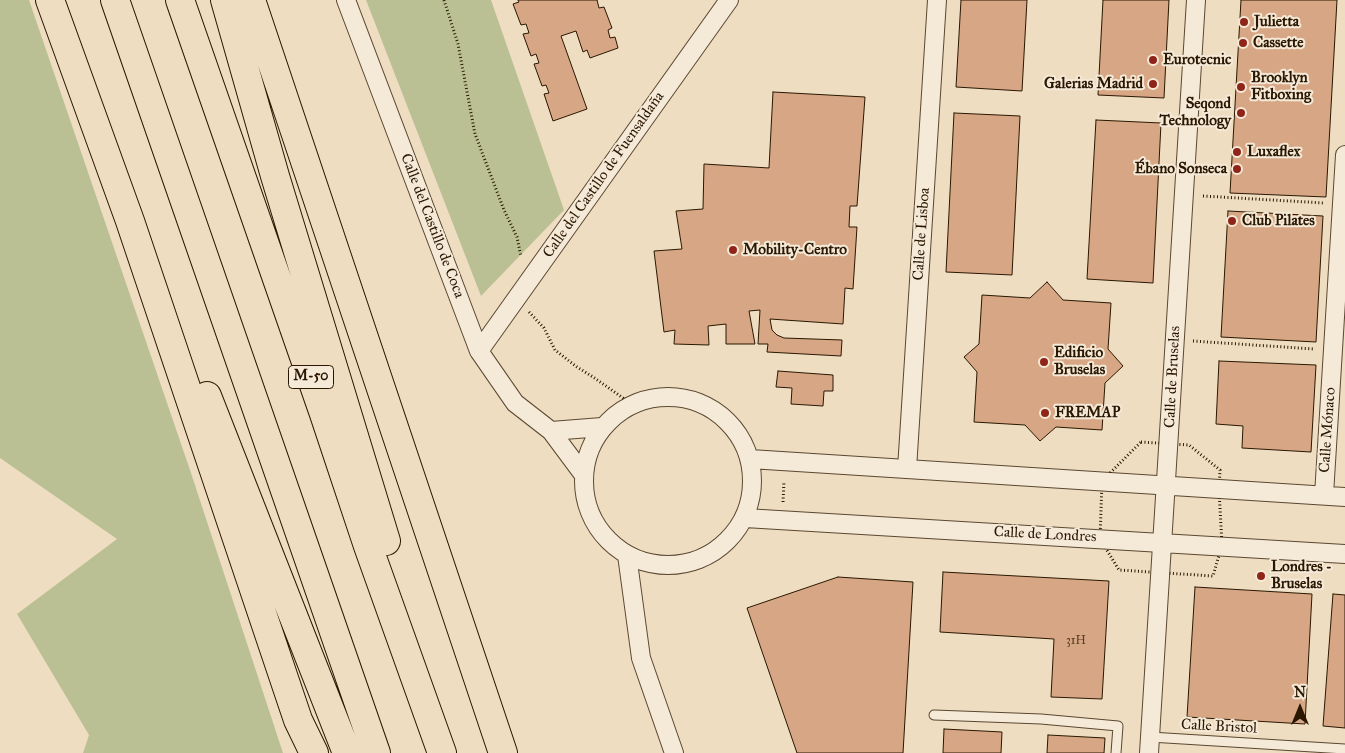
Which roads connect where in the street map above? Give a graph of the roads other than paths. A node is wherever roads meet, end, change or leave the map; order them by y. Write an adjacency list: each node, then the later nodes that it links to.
1 (50, 0): 11 (highway)
2 (116, 0): 32 (highway)
3 (180, 0): 33 (highway, M-50)
4 (225, 0): 34 (highway)
5 (251, 0): 35 (highway)
6 (346, 0): 12 (street, Calle del Castillo de Coca)
7 (730, 0): 12 (street, Calle del Castillo de Fuensaldaña)
8 (938, 0): 16 (street, Calle de Lisboa)
9 (1196, 0): 18 (street, Calle de Bruselas)
10 (1345, 154): 19 (street, Calle Mónaco)
11 (130, 221): 26 (highway); 31 (highway)
12 (479, 351): 14 (street, Calle del Castillo de Coca)
13 (602, 427): 14 (street); 15 (street); 17 (street)
14 (551, 431): 17 (street, Calle del Castillo de Coca)
15 (750, 459): 16 (street); 21 (street)
16 (907, 469): 18 (street)
17 (583, 474): 24 (street)
18 (1166, 485): 19 (street); 22 (street, Calle de Bruselas)
19 (1324, 495): 20 (street)
20 (1345, 497)
21 (745, 518): 22 (street, Calle de Londres); 24 (street)
22 (1162, 542): 23 (street, Calle de Londres); 27 (street, Calle de Bruselas)
23 (1345, 554)
24 (626, 555): 36 (street)
25 (934, 715): 37 (lane)
26 (298, 720): 29 (highway); 30 (highway)
27 (1150, 745): 28 (lane, Calle Bristol)
28 (1345, 749)
29 (304, 753)
30 (314, 753)
31 (347, 753)
32 (376, 753)
33 (442, 753)
34 (457, 753)
35 (505, 753)
36 (674, 753)
37 (1116, 753)

